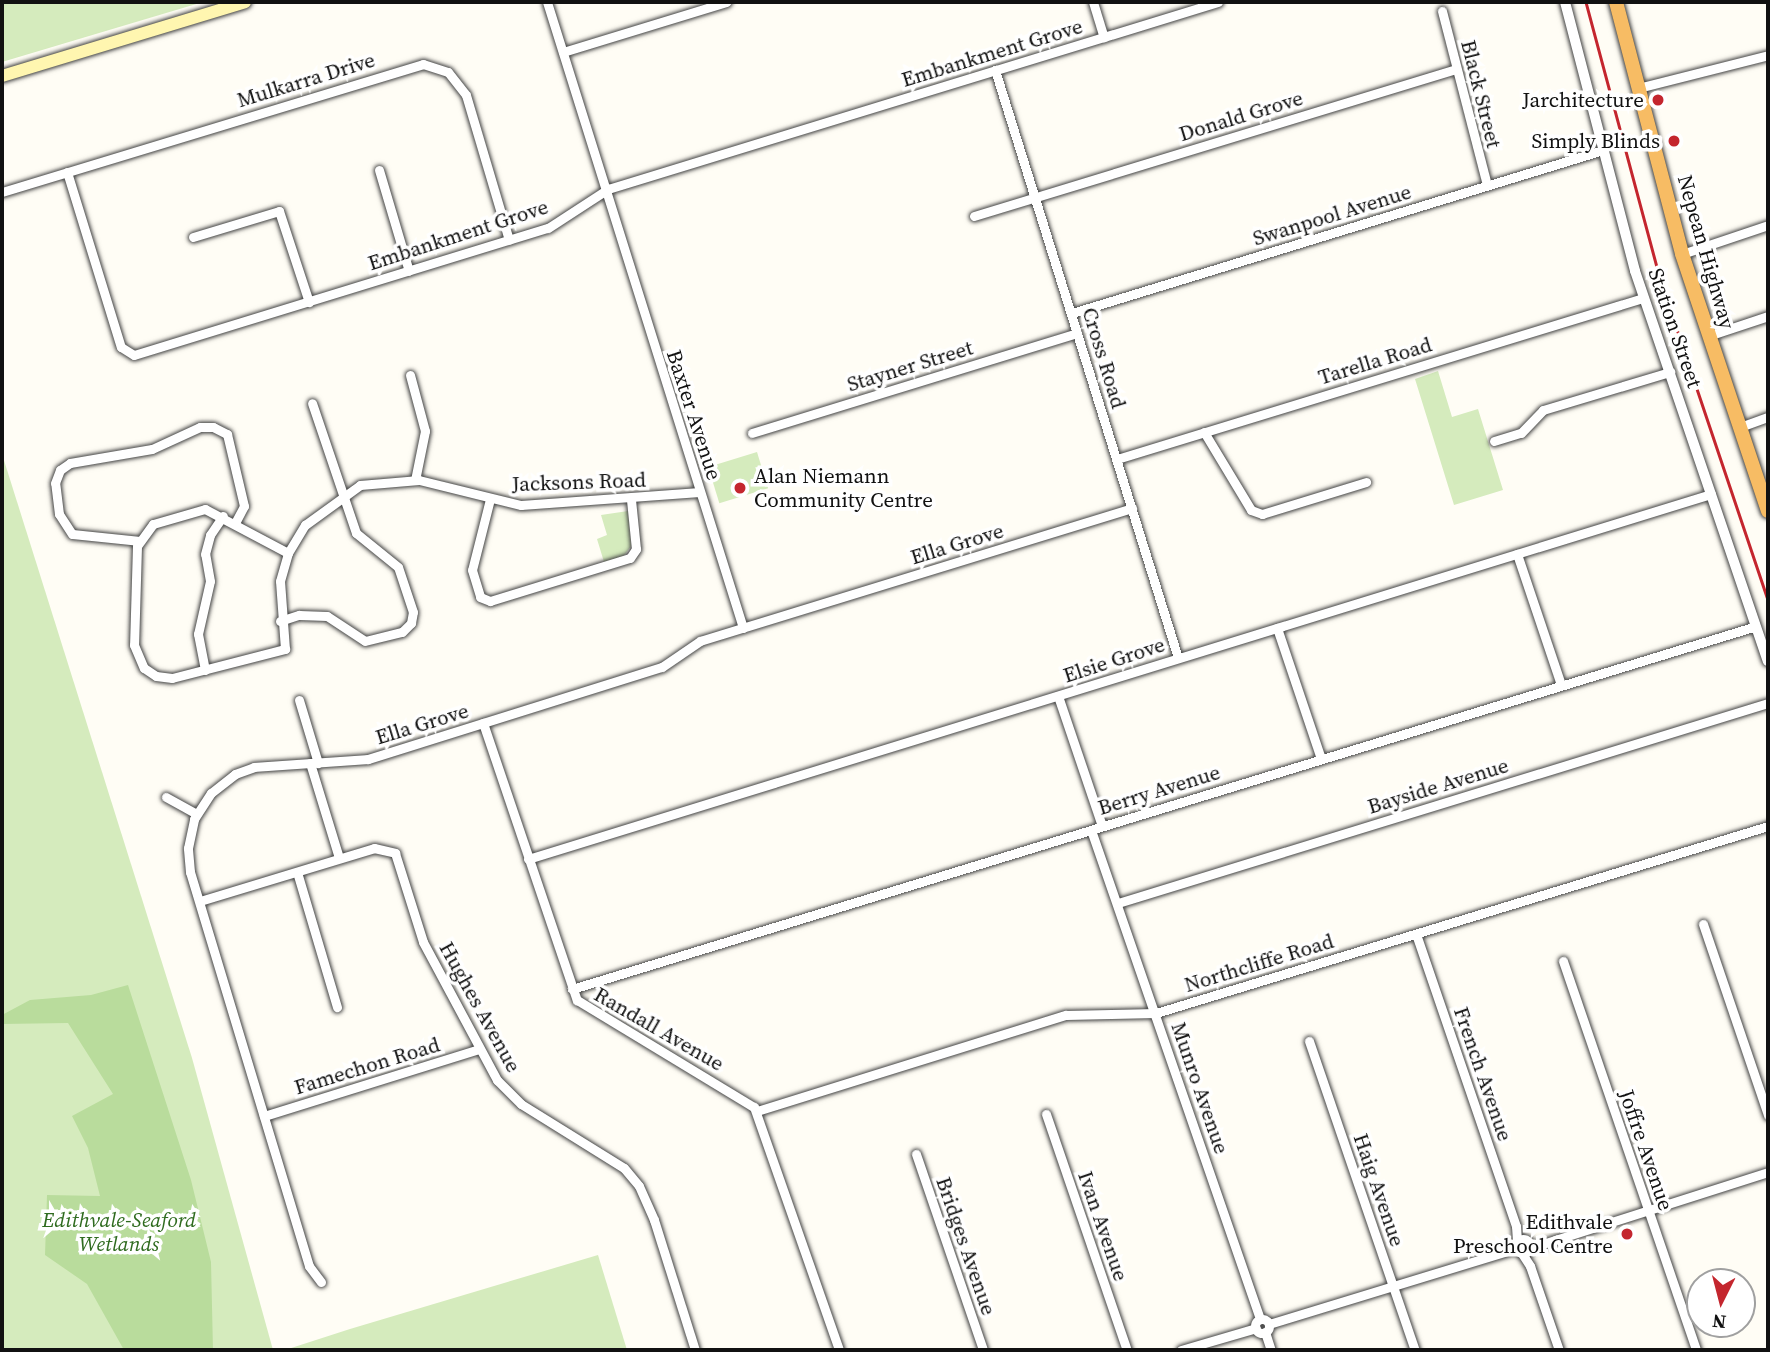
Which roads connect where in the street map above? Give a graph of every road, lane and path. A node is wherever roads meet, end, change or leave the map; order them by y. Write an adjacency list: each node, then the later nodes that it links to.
1 (245, 2): 14 (main road)
2 (547, 2): 10 (street, Baxter Avenue)
3 (727, 2): 10 (street)
4 (1093, 2): 9 (street)
5 (1218, 2): 9 (street, Embankment Grove)
6 (1565, 2): 16 (street, Station Street)
7 (1616, 2): 15 (highway, Nepean Highway)
8 (1442, 11): 12 (street, Black Street)
9 (1104, 37): 13 (street, Embankment Grove)
10 (563, 52): 20 (street, Baxter Avenue)
11 (1768, 55): 15 (street)
12 (1456, 69): 19 (street, Black Street); 22 (street, Donald Grove)
13 (995, 70): 20 (street, Embankment Grove); 22 (street, Cross Road)
14 (2, 76)
15 (1638, 88): 27 (highway, Nepean Highway)
16 (1603, 150): 19 (street, Swanpool Avenue); 29 (street, Station Street)
17 (379, 170): 28 (street)
18 (66, 172): 21 (street, Mulkarra Drive); 26 (street, Mulkarra Drive); 30 (street, Embankment Grove)
19 (1487, 185): 31 (street, Swanpool Avenue)
20 (605, 190): 26 (street, Embankment Grove); 47 (street, Baxter Avenue)
21 (2, 192)
22 (1036, 198): 23 (street, Donald Grove); 31 (street, Cross Road)
23 (974, 216)
24 (1768, 225): 27 (street)
25 (193, 237): 30 (street)
26 (509, 240): 28 (street, Embankment Grove)
27 (1682, 254): 34 (highway, Nepean Highway)
28 (410, 271): 30 (street, Embankment Grove)
29 (1643, 298): 35 (street, Station Street); 40 (street, Tarella Road)
30 (309, 302)
31 (1072, 313): 33 (street, Cross Road)
32 (1768, 316): 34 (street)
33 (1077, 333): 41 (street, Stayner Street); 43 (street, Cross Road)
34 (1708, 337): 39 (highway, Nepean Highway)
35 (1670, 372): 42 (street); 48 (street, Station Street)
36 (410, 375): 45 (street)
37 (312, 403): 49 (street)
38 (1768, 417): 39 (street)
39 (1740, 427): 44 (highway, Nepean Highway)
40 (1204, 432): 43 (street, Tarella Road); 46 (street)
41 (752, 433)
42 (1494, 441)
43 (1117, 459): 52 (street, Cross Road)
44 (1762, 475): 53 (highway, Nepean Highway)
45 (415, 480): 49 (street, Jacksons Road); 50 (street, Jacksons Road)
46 (1366, 482)
47 (699, 488): 51 (street, Jacksons Road); 61 (street, Baxter Avenue)
48 (1711, 494): 58 (street, Elsie Grove); 60 (street, Station Street)
49 (341, 496): 57 (street, Jacksons Road); 59 (street)
50 (490, 499): 51 (street, Jacksons Road); 51 (street)
51 (631, 500)
52 (1132, 508): 61 (street, Ella Grove); 63 (street, Cross Road)
53 (1768, 511)
54 (223, 516): 55 (street); 56 (street); 65 (street)
55 (235, 523): 56 (street); 57 (street)
56 (139, 541): 65 (street)
57 (288, 553): 59 (street, Jacksons Road)
58 (1517, 554): 62 (street, Elsie Grove); 66 (street)
59 (281, 621): 65 (street, Jacksons Road)
60 (1756, 626): 64 (street, Station Street); 66 (street, Berry Avenue)
61 (743, 628): 70 (street, Ella Grove)
62 (1277, 628): 63 (street, Elsie Grove); 71 (street)
63 (1178, 658): 67 (street, Elsie Grove)
64 (1768, 661)
65 (205, 670)
66 (1561, 685): 71 (street, Berry Avenue)
67 (1058, 696): 75 (street); 79 (street, Elsie Grove)
68 (299, 700): 72 (street)
69 (1768, 704): 82 (street, Bayside Avenue)
70 (483, 723): 72 (street, Ella Grove); 79 (street, Randall Avenue)
71 (1321, 759): 75 (street, Berry Avenue)
72 (314, 763): 74 (street, Ella Grove); 78 (street)
73 (166, 797): 74 (street)
74 (197, 814): 81 (street, Ella Grove)
75 (1102, 826): 77 (street, Berry Avenue)
76 (1768, 826): 84 (street, Northcliffe Road)
77 (1091, 830): 82 (street, Munro Avenue); 86 (street, Berry Avenue)
78 (339, 858): 80 (street, Hughes Avenue); 90 (street, Hughes Avenue)
79 (528, 859): 86 (street, Randall Avenue)
80 (297, 872): 81 (street, Hughes Avenue); 87 (street)
81 (200, 901): 94 (street, Ella Grove)
82 (1118, 903): 88 (street, Munro Avenue)
83 (1703, 924): 93 (street)
84 (1416, 934): 88 (street, Northcliffe Road); 98 (street, French Avenue)
85 (1563, 961): 97 (street, Joffre Avenue)
86 (572, 989): 91 (street, Randall Avenue)
87 (337, 1007)
88 (1156, 1013): 91 (street, Northcliffe Road); 101 (street, Munro Avenue)
89 (1309, 1041): 100 (street, Haig Avenue)
90 (479, 1049): 94 (street, Famechon Road); 102 (street, Hughes Avenue)
91 (757, 1111): 103 (street)
92 (1046, 1114): 105 (street, Ivan Avenue)
93 (1768, 1115)
94 (264, 1116): 99 (street, Ella Grove)
95 (916, 1154): 104 (street, Bridges Avenue)
96 (1767, 1171): 97 (street)
97 (1648, 1208): 98 (street); 110 (street, Joffre Avenue)
98 (1524, 1246): 100 (street); 109 (street, French Avenue)
99 (321, 1282)
100 (1394, 1286): 101 (street); 108 (street, Haig Avenue)
101 (1262, 1326): 106 (street); 107 (street, Munro Avenue)
102 (695, 1350)
103 (839, 1350)
104 (983, 1350)
105 (1127, 1350)
106 (1181, 1350)
107 (1271, 1350)
108 (1415, 1350)
109 (1559, 1350)
110 (1696, 1350)

